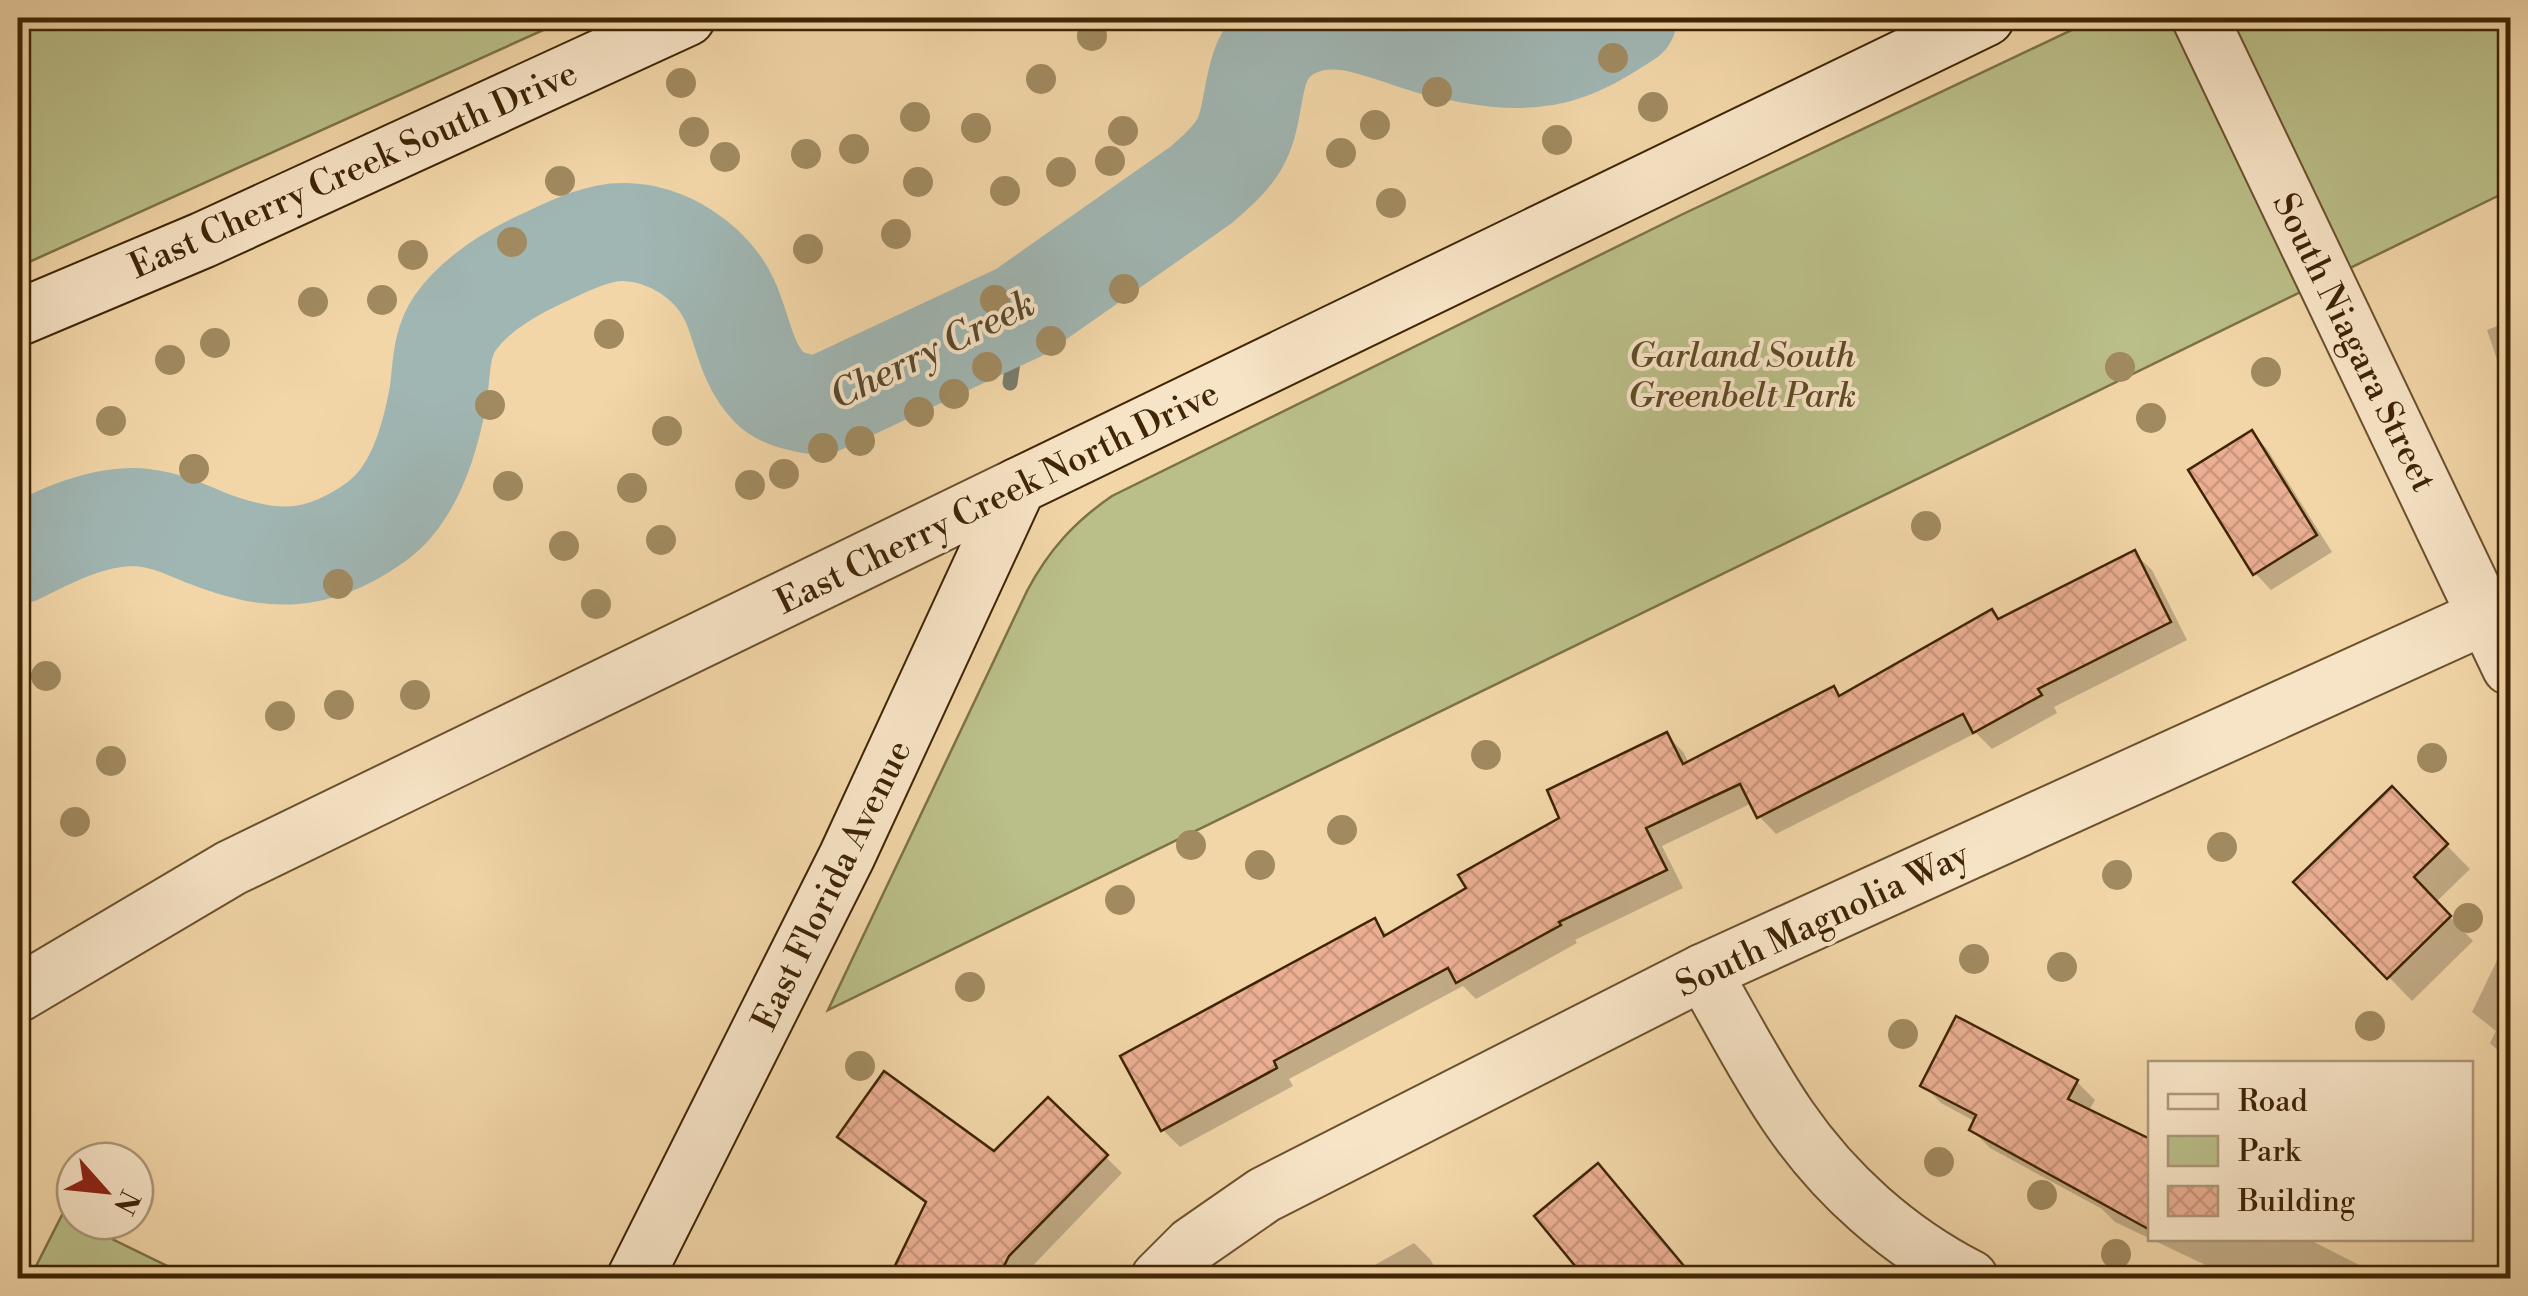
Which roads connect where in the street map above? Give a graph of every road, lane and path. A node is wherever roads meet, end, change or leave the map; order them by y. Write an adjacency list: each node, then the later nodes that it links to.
1 (687, 18): 4 (street, East Cherry Creek South Drive)
2 (1986, 18): 5 (street, East Cherry Creek North Drive)
3 (2200, 18): 6 (street, South Niagara Street)
4 (18, 318)
5 (1018, 486): 9 (street, East Cherry Creek North Drive); 10 (street, East Florida Avenue)
6 (2498, 611): 7 (street, South Niagara Street); 8 (street, South Magnolia Way)
7 (2510, 667)
8 (1703, 972): 11 (street, South Magnolia Way); 12 (street)
9 (18, 994)
10 (635, 1278)
11 (1159, 1278)
12 (1970, 1278)

